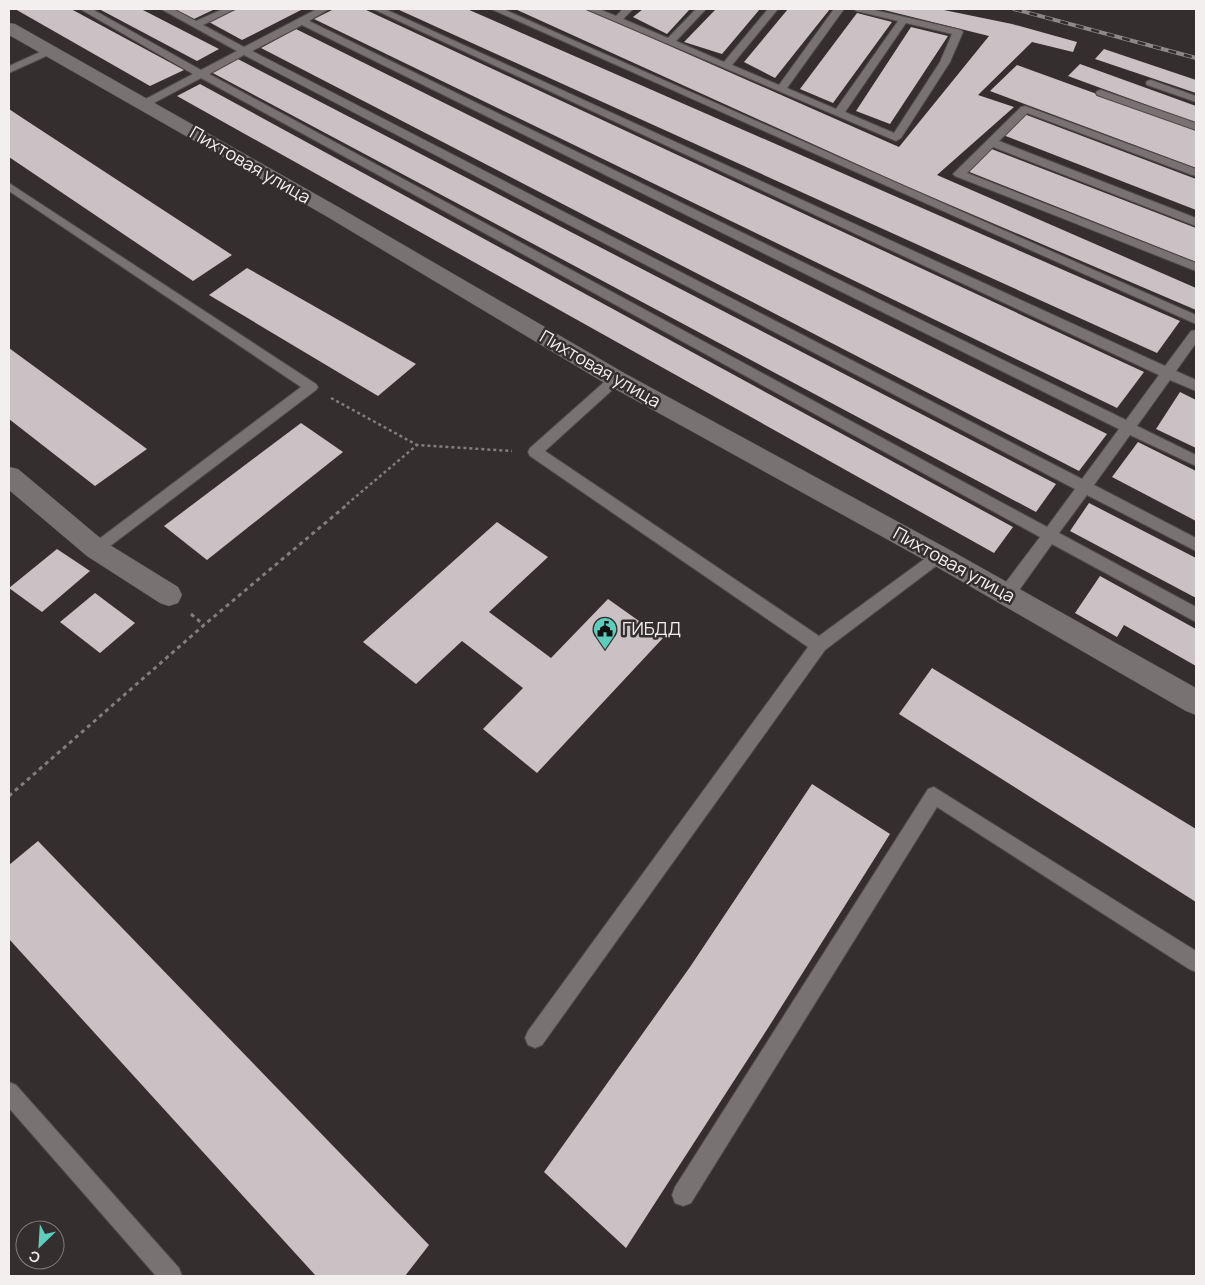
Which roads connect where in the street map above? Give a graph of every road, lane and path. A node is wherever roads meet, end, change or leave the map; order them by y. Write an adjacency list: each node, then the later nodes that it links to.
1 (85, 9): 23 (lane)
2 (166, 9): 16 (lane)
3 (230, 9): 16 (lane)
4 (324, 9): 15 (lane)
5 (378, 9): 38 (lane)
6 (496, 9): 36 (lane)
7 (592, 9): 14 (lane)
8 (628, 9): 14 (lane)
9 (701, 9): 18 (lane)
10 (773, 9): 21 (lane)
11 (839, 9): 25 (lane)
12 (859, 9): 13 (lane)
13 (904, 19): 29 (lane); 29 (lane)
14 (617, 20): 18 (lane)
15 (302, 21): 20 (lane); 42 (lane)
16 (196, 26): 20 (lane)
17 (9, 28): 19 (street, Пихтовая улица)
18 (670, 42): 21 (lane)
19 (49, 51): 22 (lane); 28 (street, Пихтовая улица)
20 (244, 51): 23 (lane); 47 (lane)
21 (726, 66): 25 (lane)
22 (9, 70)
23 (201, 74): 28 (lane); 48 (lane)
24 (1151, 83): 27 (lane)
25 (781, 89): 29 (lane)
26 (1102, 93): 30 (lane)
27 (1196, 99)
28 (144, 104): 39 (street, Пихтовая улица)
29 (839, 114)
30 (1196, 127)
31 (991, 142): 32 (lane); 34 (lane); 35 (lane)
32 (1196, 173)
33 (9, 186): 41 (lane)
34 (1196, 222)
35 (1196, 267)
36 (1196, 320)
37 (1196, 334): 38 (lane)
38 (1168, 373): 40 (lane); 42 (lane)
39 (616, 379): 44 (lane); 51 (street, Пихтовая улица)
40 (1196, 386)
41 (311, 387): 43 (path); 50 (lane)
42 (1128, 428): 45 (lane); 47 (lane)
43 (417, 445): 44 (path); 57 (path)
44 (535, 452): 55 (lane)
45 (1196, 461)
46 (9, 476): 50 (street)
47 (1084, 488): 48 (lane); 49 (lane)
48 (1049, 537): 53 (lane); 54 (lane)
49 (1196, 545)
50 (96, 549): 52 (street)
51 (939, 556): 53 (street, Пихтовая улица); 55 (lane)
52 (169, 595)
53 (1006, 595): 56 (street, Пихтовая улица)
54 (1196, 615)
55 (819, 645): 59 (lane)
56 (1196, 702)
57 (9, 796)
58 (1196, 962): 61 (lane)
59 (535, 1038)
60 (9, 1092): 62 (lane)
61 (683, 1195)
62 (171, 1276)

